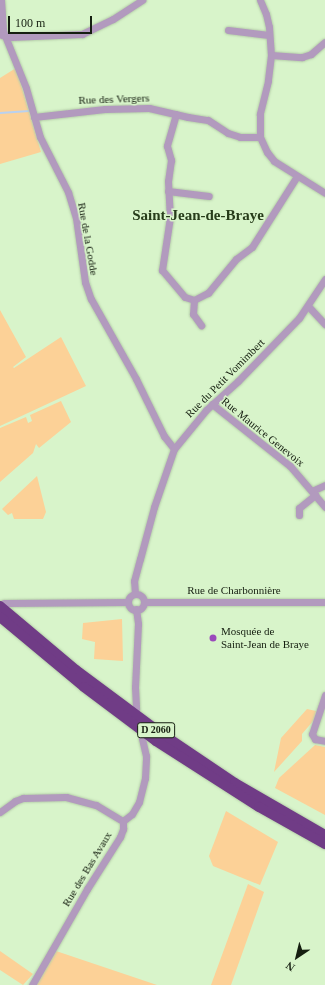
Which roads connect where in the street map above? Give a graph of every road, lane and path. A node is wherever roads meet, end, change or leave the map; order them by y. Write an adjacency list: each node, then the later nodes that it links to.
1 (1, 0): 5 (street, Rue de la Godde)
2 (142, 0): 5 (street)
3 (260, 0): 6 (street)
4 (228, 30): 6 (street)
5 (3, 35): 10 (street, Rue de la Godde)
6 (269, 35): 8 (street)
7 (325, 42): 8 (street)
8 (271, 54): 11 (street)
9 (176, 114): 10 (street, Rue des Vergers); 11 (street, Rue des Vergers); 13 (street)
10 (34, 117): 22 (street, Rue de la Godde)
11 (260, 137): 12 (street)
12 (297, 176): 14 (street); 17 (street)
13 (168, 190): 15 (street); 17 (street)
14 (325, 193)
15 (209, 196)
16 (325, 280): 18 (street, Rue du Petit Vomimbert)
17 (194, 300): 20 (street)
18 (308, 306): 19 (street); 21 (street, Rue du Petit Vomimbert)
19 (325, 324)
20 (201, 325)
21 (212, 404): 22 (street, Rue du Petit Vomimbert); 24 (street, Rue Maurice Genevoix)
22 (174, 449): 27 (street, Rue du Petit Vomimbert)
23 (325, 485): 24 (street)
24 (314, 493): 25 (street, Rue Maurice Genevoix); 26 (street)
25 (325, 507)
26 (299, 515)
27 (135, 594): 28 (street); 29 (street)
28 (128, 602): 31 (street); 32 (street)
29 (144, 602): 30 (street, Rue de Charbonnière); 32 (street)
30 (325, 602)
31 (2, 604): 40 (highway, D 2060)
32 (136, 609): 35 (street)
33 (0, 617): 41 (highway, D 2060)
34 (325, 695): 37 (street)
35 (136, 708)
36 (142, 738): 39 (street, Rue des Bas Avaux)
37 (325, 741)
38 (0, 812): 39 (street)
39 (123, 821): 42 (street, Rue des Bas Avaux)
40 (325, 835)
41 (325, 844)
42 (32, 985)

